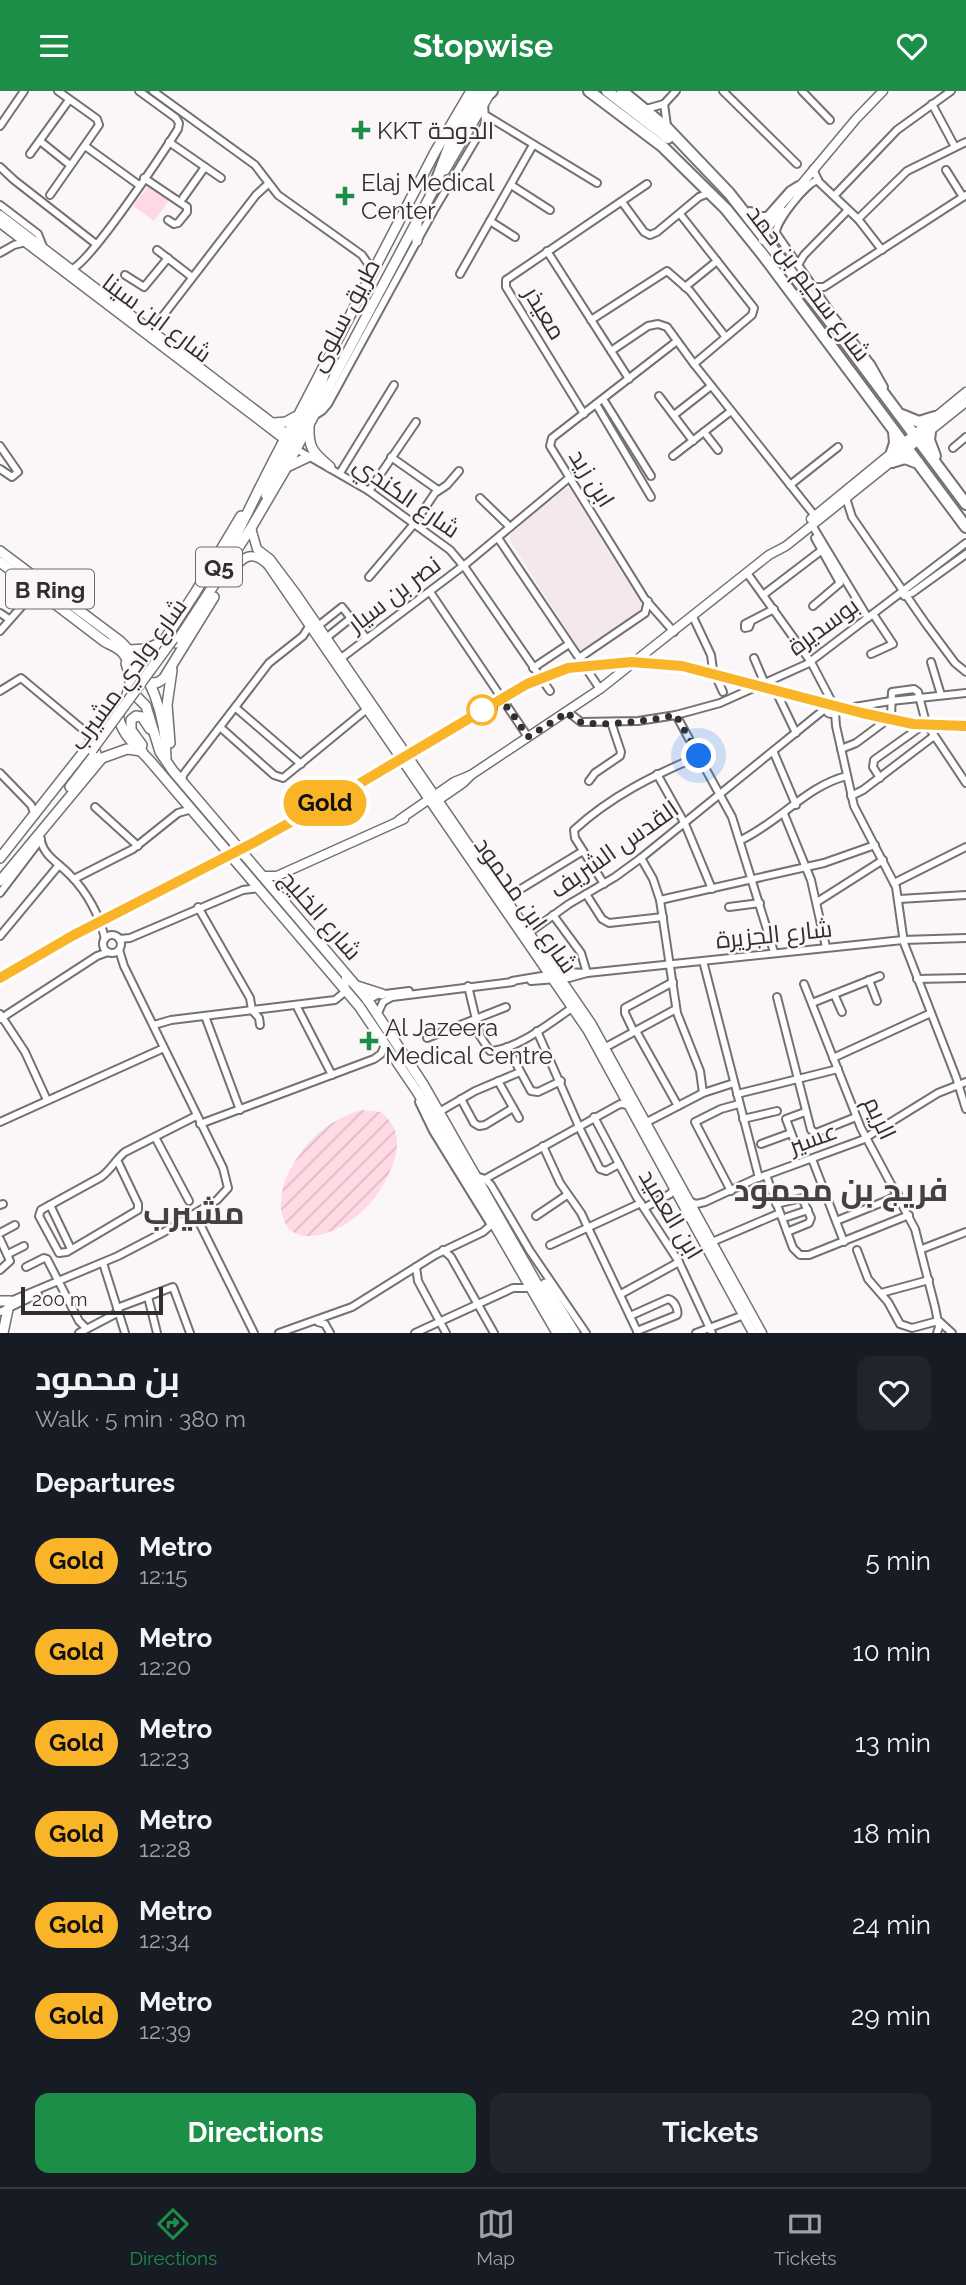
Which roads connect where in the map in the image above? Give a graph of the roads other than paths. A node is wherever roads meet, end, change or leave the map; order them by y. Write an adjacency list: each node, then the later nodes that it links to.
1 (24, 91): 23 (street)
2 (58, 91): 17 (street)
3 (139, 91): 26 (street)
4 (153, 91): 44 (street)
5 (471, 91): 81 (main road, طريق سلوى / Q5)
6 (589, 91): 42 (highway, شارع سحيم بن حمد)
7 (607, 91): 32 (highway)
8 (622, 91): 20 (highway, شارع سحيم بن حمد)
9 (676, 91): 18 (street)
10 (723, 91): 33 (street)
11 (802, 91): 22 (street)
12 (883, 91): 37 (street)
13 (933, 91): 16 (street)
14 (951, 91): 16 (street)
15 (488, 93): 21 (street); 49 (highway)
16 (939, 99): 19 (street)
17 (69, 100): 25 (street); 29 (street)
18 (664, 104): 20 (street); 24 (street)
19 (932, 104): 30 (street); 54 (street)
20 (645, 109): 24 (highway, شارع سحيم بن حمد)
21 (486, 120): 28 (street); 71 (street)
22 (830, 120)
23 (0, 126)
24 (667, 128): 32 (highway, شارع سحيم بن حمد)
25 (40, 141): 31 (street); 34 (street)
26 (169, 142): 36 (street); 40 (street)
27 (966, 142): 30 (street)
28 (533, 145): 43 (street); 47 (street)
29 (85, 146): 34 (street); 46 (street)
30 (955, 147): 64 (street)
31 (30, 154)
32 (694, 155): 60 (highway, شارع سحيم بن حمد)
33 (797, 164)
34 (70, 165): 51 (street)
35 (0, 167): 74 (street)
36 (205, 167): 39 (street); 55 (street)
37 (813, 169): 41 (street); 48 (street)
38 (946, 170): 52 (street)
39 (221, 177)
40 (144, 178): 46 (street); 65 (street)
41 (818, 180): 54 (street); 84 (street)
42 (699, 181): 50 (highway, شارع سحيم بن حمد); 53 (street)
43 (597, 183)
44 (268, 184): 80 (street); 93 (street)
45 (647, 184): 56 (street, معيذر)
46 (139, 185): 74 (street)
47 (511, 185): 58 (street); 66 (street)
48 (799, 187): 60 (highway); 69 (street)
49 (433, 190): 63 (main road, طريق سلوى / Q5)
50 (711, 193): 53 (street); 82 (highway, شارع سحيم بن حمد)
51 (50, 195)
52 (964, 196): 77 (street)
53 (699, 197): 61 (street)
54 (834, 197): 59 (street)
55 (183, 198)
56 (622, 202): 61 (street); 78 (street, معيذر)
57 (0, 205): 75 (street, شارع ابن سينا)
58 (550, 209)
59 (848, 210): 64 (street); 83 (street)
60 (744, 211): 69 (highway, شارع سحيم بن حمد)
61 (680, 214): 86 (street)
62 (0, 215): 75 (street, شارع ابن سينا)
63 (417, 219): 71 (main road); 108 (main road, طريق سلوى / Q5)
64 (858, 219): 77 (street)
65 (168, 220)
66 (490, 222): 70 (street); 90 (street)
67 (0, 223): 68 (street, شارع ابن سينا)
68 (14, 233): 72 (street, شارع ابن سينا); 73 (street)
69 (764, 236): 82 (street); 88 (highway, شارع سحيم بن حمد)
70 (515, 237)
71 (417, 241): 105 (street)
72 (26, 242): 73 (street); 131 (street, شارع ابن سينا)
73 (14, 245): 79 (street)
74 (96, 245): 87 (street); 92 (street)
75 (44, 249): 87 (street, شارع ابن سينا)
76 (157, 250): 85 (street)
77 (882, 250): 96 (street)
78 (547, 251): 99 (street); 121 (street, معيذر)
79 (0, 253)
80 (362, 255): 81 (street); 89 (street)
81 (382, 255): 89 (main road, طريق سلوى / Q5)
82 (763, 255): 97 (highway, شارع سحيم بن حمد)
83 (804, 255): 84 (street); 88 (street)
84 (792, 257): 88 (street)
85 (168, 258): 91 (street); 93 (street)
86 (717, 261): 95 (street); 102 (street)
87 (72, 269): 92 (street, شارع ابن سينا)
88 (795, 269): 94 (highway); 115 (highway, شارع سحيم بن حمد)
89 (373, 271): 107 (main road, طريق سلوى / Q5)
90 (460, 274)
91 (125, 275)
92 (82, 277): 101 (street, شارع ابن سينا)
93 (192, 277): 100 (street)
94 (810, 283): 96 (street); 98 (street)
95 (685, 287): 99 (street); 102 (street)
96 (824, 287): 98 (street)
97 (794, 296): 127 (highway, شارع سحيم بن حمد); 133 (highway)
98 (820, 296): 115 (street)
99 (591, 320): 106 (street)
100 (159, 321): 101 (street); 103 (street)
101 (145, 326): 103 (street, شارع ابن سينا)
102 (725, 336): 109 (street)
103 (159, 337): 126 (street, شارع ابن سينا)
104 (677, 341): 106 (street); 109 (street); 110 (street, ابن زيد)
105 (357, 351): 108 (main road); 124 (street)
106 (611, 351): 110 (street)
107 (328, 356): 120 (main road, طريق سلوى / Q5); 131 (main road)
108 (343, 359): 124 (main road, طريق سلوى / Q5)
109 (694, 364): 112 (street)
110 (629, 379): 117 (street, ابن زيد)
111 (394, 385): 148 (street)
112 (711, 386): 118 (street); 122 (street)
113 (966, 393): 123 (street)
114 (659, 396): 122 (street)
115 (887, 399): 119 (highway, شارع سحيم بن حمد)
116 (966, 402): 129 (street)
117 (598, 403): 121 (street, ابن زيد); 149 (street); 154 (street)
118 (731, 411): 128 (street); 151 (street)
119 (897, 412): 123 (highway); 133 (highway, شارع سحيم بن حمد)
120 (299, 414): 126 (main road); 131 (main road, طريق سلوى / Q5)
121 (584, 414): 150 (street, ابن زيد)
122 (674, 415): 132 (street)
123 (935, 417): 133 (street)
124 (311, 420): 131 (main road, طريق سلوى / Q5); 144 (main road)
125 (416, 422): 140 (street)
126 (274, 423): 131 (street, شارع ابن سينا)
127 (894, 431): 133 (highway, شارع سحيم بن حمد); 141 (highway)
128 (704, 432): 132 (street); 137 (street)
129 (930, 432): 133 (street); 143 (highway)
130 (966, 437): 136 (street)
131 (291, 441): 139 (street, شارع الكندي); 146 (main road, شارع وادي مشيرب / Q5); 158 (main road); 196 (main road, شارع وادي مشيرب / Q5)
132 (693, 441): 138 (street)
133 (911, 442): 141 (street); 142 (highway, شارع سحيم بن حمد); 143 (highway, شارع سحيم بن حمد); 159 (highway)
134 (0, 446): 145 (street)
135 (838, 447): 151 (street)
136 (953, 448)
137 (718, 450)
138 (673, 456)
139 (307, 457): 144 (street, شارع الكندي); 146 (main road)
140 (391, 457): 152 (street); 153 (street)
141 (892, 457): 142 (highway); 156 (street); 160 (street)
142 (920, 465): 164 (highway, شارع سحيم بن حمد)
143 (937, 465): 157 (highway, شارع سحيم بن حمد)
144 (330, 467): 148 (street, شارع الكندي)
145 (0, 469)
146 (285, 470): 158 (main road, شارع وادي مشيرب / Q5)
147 (459, 471): 153 (street)
148 (340, 473): 152 (street, شارع الكندي)
149 (651, 476)
150 (569, 478): 163 (street, نصر بن سيار); 182 (street, ابن زيد)
151 (790, 485): 160 (street)
152 (367, 490): 161 (street, شارع الكندي)
153 (438, 490): 161 (street)
154 (651, 497)
155 (480, 498): 163 (street)
156 (846, 498): 162 (street); 180 (street)
157 (966, 504)
158 (263, 507): 165 (main road, شارع وادي مشيرب / Q5)
159 (966, 514)
160 (815, 516): 168 (street)
161 (413, 523): 174 (street, شارع الكندي); 176 (street)
162 (811, 526): 168 (street); 169 (street); 186 (street)
163 (510, 527): 166 (street, نصر بن سيار)
164 (966, 527)
165 (251, 528): 177 (main road); 191 (street, شارع ابن محمود); 196 (main road, شارع وادي مشيرب / Q5)
166 (498, 538): 174 (street, نصر بن سيار); 198 (street)
167 (966, 543): 173 (street, بوسديرة)
168 (778, 549): 175 (street)
169 (822, 549): 181 (street); 183 (street)
170 (0, 551): 199 (main road, B Ring)
171 (966, 554): 173 (street, بوسديرة)
172 (0, 562): 178 (main road, B Ring)
173 (947, 563): 180 (street, بوسديرة)
174 (464, 565): 179 (street, نصر بن سيار); 207 (street, شارع الكندي)
175 (747, 573): 181 (street); 187 (street)
176 (369, 577)
177 (225, 578): 191 (street, شارع ابن محمود); 206 (main road)
178 (36, 590): 189 (street); 197 (main road, B Ring)
179 (430, 592): 195 (street, نصر بن سيار); 234 (street)
180 (903, 594): 186 (street, بوسديرة); 209 (street)
181 (763, 595): 184 (street)
182 (648, 601): 193 (street, ابن زيد); 201 (street)
183 (813, 605)
184 (774, 609): 190 (street); 204 (street)
185 (0, 613): 189 (street)
186 (870, 616): 200 (street); 204 (street, بوسديرة)
187 (693, 617): 193 (street); 216 (street)
188 (351, 618): 191 (street); 194 (street); 195 (street)
189 (9, 619): 192 (street)
190 (751, 621)
191 (314, 628): 194 (street, شارع ابن محمود); 224 (street); 225 (street, شارع ابن محمود)
192 (0, 631)
193 (674, 632): 213 (street)
194 (326, 638): 203 (street, شارع ابن محمود)
195 (367, 639): 203 (street, نصر بن سيار)
196 (172, 641): 199 (main road); 208 (main road, شارع وادي مشيرب); 235 (main road, شارع وادي مشيرب / Q5, bridge)
197 (105, 642): 208 (main road, B Ring); 221 (main road)
198 (569, 644): 201 (street); 207 (street)
199 (129, 650): 208 (main road, B Ring)
200 (871, 655)
201 (579, 658): 213 (street)
202 (754, 658): 211 (street)
203 (340, 659): 257 (street, شارع ابن محمود)
204 (811, 662): 211 (street, بوسديرة); 226 (street)
205 (931, 662): 219 (street)
206 (173, 665): 210 (main road); 246 (main road)
207 (533, 668): 215 (street, شارع الكندي)
208 (139, 670): 210 (main road, B Ring); 221 (main road, شارع وادي مشيرب)
209 (966, 672)
210 (150, 683): 241 (main road, B Ring)
211 (768, 683): 228 (street, بوسديرة); 232 (street)
212 (966, 685): 217 (street)
213 (600, 689): 227 (street)
214 (0, 691): 235 (street)
215 (550, 691)
216 (723, 692)
217 (956, 693): 218 (street); 219 (street)
218 (966, 693)
219 (941, 695): 220 (street)
220 (919, 697): 222 (street); 230 (street)
221 (126, 698): 223 (main road, شارع وادي مشيرب); 236 (main road, شارع الخليج)
222 (891, 701): 226 (street); 237 (street)
223 (118, 708): 235 (main road, شارع وادي مشيرب); 238 (main road, شارع الخليج)
224 (236, 708): 231 (street); 243 (street)
225 (367, 709): 243 (street); 254 (street, شارع ابن محمود)
226 (831, 709): 232 (street, القدس الشريف); 237 (street)
227 (568, 712): 229 (street, بوسديرة); 234 (street)
228 (676, 715): 229 (street, بوسديرة); 240 (street)
229 (611, 722): 251 (street)
230 (926, 723): 233 (street); 250 (street)
231 (220, 727): 243 (street); 252 (street)
232 (796, 733): 239 (street, القدس الشريف)
233 (934, 736): 245 (street); 250 (street)
234 (528, 737): 257 (street)
235 (94, 744): 238 (main road); 261 (main road, شارع وادي مشيرب); 268 (main road, شارع وادي مشيرب); 281 (main road, شارع وادي مشيرب / Q5); 286 (main road, شارع وادي مشيرب / Q5)
236 (158, 746): 241 (main road, شارع الخليج); 242 (main road)
237 (841, 749): 249 (street)
238 (142, 751): 242 (main road, شارع الخليج)
239 (774, 753): 255 (street, القدس الشريف); 259 (street)
240 (699, 756): 248 (street); 255 (street)
241 (166, 760): 246 (main road, شارع الخليج)
242 (151, 762): 258 (main road, شارع الخليج)
243 (301, 764)
244 (966, 764): 245 (street)
245 (957, 770): 253 (street)
246 (173, 771): 252 (main road, شارع الخليج)
247 (0, 773): 261 (street)
248 (657, 773): 267 (street); 276 (street)
249 (847, 776): 256 (street); 259 (street)
250 (880, 778): 256 (street)
251 (589, 781)
252 (182, 782): 284 (main road, شارع الخليج)
253 (966, 783)
254 (421, 788): 257 (street, شارع ابن محمود); 264 (street)
255 (721, 795): 267 (street, القدس الشريف); 269 (street)
256 (851, 796): 271 (street)
257 (434, 799): 264 (street); 266 (street); 298 (street, شارع ابن محمود); 320 (street, شارع ابن محمود)
258 (184, 800): 262 (main road, شارع الخليج); 263 (street)
259 (796, 805): 265 (street)
260 (95, 807): 272 (street)
261 (35, 809): 277 (main road, شارع وادي مشيرب)
262 (192, 809): 263 (street); 283 (main road, شارع الخليج)
263 (178, 813): 272 (street)
264 (407, 814): 266 (street)
265 (784, 814): 269 (street); 282 (street)
266 (399, 820): 285 (street)
267 (685, 824): 278 (street, القدس الشريف); 293 (street)
268 (42, 830): 270 (street); 286 (main road, شارع وادي مشيرب)
269 (741, 840): 288 (street)
270 (41, 841): 274 (street); 275 (street)
271 (875, 845): 279 (street); 282 (street)
272 (138, 846): 287 (street)
273 (966, 847): 289 (street)
274 (33, 851): 275 (street); 295 (street)
275 (44, 851): 280 (street)
276 (583, 851): 290 (street); 298 (street)
277 (0, 858)
278 (641, 858): 290 (street, القدس الشريف); 300 (street)
279 (883, 860): 289 (street); 301 (street)
280 (59, 865): 287 (street); 308 (street)
281 (0, 866)
282 (807, 867): 288 (street); 301 (street)
283 (246, 873): 291 (main road, شارع الخليج); 294 (street)
284 (262, 876): 285 (street); 292 (main road, شارع الخليج)
285 (276, 876): 292 (street)
286 (0, 879)
287 (74, 879): 311 (street)
288 (752, 880): 293 (street); 302 (street)
289 (894, 883): 299 (street)
290 (604, 884): 296 (street, القدس الشريف)
291 (259, 888): 294 (street); 329 (main road, شارع الخليج)
292 (272, 888): 319 (main road, شارع الخليج)
293 (712, 889): 300 (street)
294 (243, 890): 303 (street)
295 (0, 893)
296 (586, 894): 305 (street, القدس الشريف); 306 (street)
297 (966, 895): 299 (street)
298 (506, 898): 307 (street, شارع ابن محمود)
299 (899, 899): 310 (street)
300 (660, 900): 306 (street)
301 (817, 902): 313 (street)
302 (760, 903): 304 (street); 314 (street)
303 (198, 907): 312 (street); 342 (street)
304 (729, 907)
305 (554, 915): 307 (street, القدس الشريف); 318 (street)
306 (663, 916): 316 (street)
307 (530, 932): 320 (street, شارع ابن محمود)
308 (0, 936)
309 (966, 937): 310 (street, شارع الجزيرة)
310 (903, 940): 313 (street, شارع الجزيرة); 323 (street)
311 (107, 945): 312 (street); 312 (street); 317 (street); 347 (street)
312 (120, 945): 317 (street)
313 (826, 947): 314 (street, شارع الجزيرة)
314 (774, 952): 315 (street, شارع الجزيرة)
315 (703, 961): 316 (street, شارع الجزيرة); 366 (street)
316 (670, 964): 318 (street, شارع الجزيرة); 325 (street)
317 (124, 966): 350 (street)
318 (587, 972): 320 (street, شارع الجزيرة)
319 (345, 973): 327 (main road, شارع الخليج); 329 (street)
320 (556, 976): 328 (street, شارع الجزيرة); 339 (street, شارع ابن محمود); 356 (street, شارع ابن محمود)
321 (880, 976): 324 (street)
322 (966, 978): 323 (street)
323 (917, 979): 345 (street)
324 (869, 980): 332 (street); 335 (street)
325 (673, 982): 341 (street); 352 (street)
326 (804, 984): 336 (street, الريم)
327 (355, 985): 331 (main road); 334 (main road, شارع الخليج)
328 (468, 986): 330 (street, شارع الجزيرة); 349 (street)
329 (346, 991): 337 (street); 343 (main road, شارع الخليج)
330 (435, 991): 331 (street, شارع الجزيرة); 346 (street, شارع الجزيرة)
331 (382, 994): 334 (street, شارع الجزيرة)
332 (834, 994): 336 (street); 344 (street)
333 (777, 996): 362 (street)
334 (367, 999): 343 (street); 346 (main road, شارع الخليج)
335 (877, 1000)
336 (812, 1003): 358 (street, الريم)
337 (296, 1005): 340 (street); 361 (street)
338 (506, 1007): 349 (street)
339 (573, 1007): 351 (street); 369 (street, شارع ابن محمود)
340 (262, 1009): 342 (street); 342 (street)
341 (676, 1009): 352 (street); 368 (street)
342 (252, 1010): 348 (street)
343 (364, 1012): 354 (main road, شارع الخليج)
344 (842, 1012)
345 (931, 1013): 358 (street); 367 (street)
346 (377, 1015): 381 (main road, شارع الخليج)
347 (1, 1016): 372 (street)
348 (205, 1016): 350 (street); 379 (street)
349 (476, 1019): 353 (street); 355 (street)
350 (154, 1025): 357 (street)
351 (537, 1031): 355 (street); 364 (street)
352 (635, 1032): 356 (street); 376 (street)
353 (427, 1038)
354 (386, 1043): 361 (street); 424 (main road, شارع الخليج)
355 (509, 1046): 360 (street)
356 (606, 1047): 389 (street, شارع ابن محمود)
357 (164, 1048): 372 (street); 383 (street)
358 (833, 1058): 359 (street, الريم)
359 (838, 1069): 362 (street); 385 (street, الريم)
360 (520, 1072): 363 (street); 364 (street)
361 (332, 1075): 379 (street)
362 (797, 1080): 370 (street); 382 (street)
363 (498, 1081): 371 (street); 377 (street)
364 (561, 1081): 391 (street)
365 (966, 1081): 367 (street, عسير)
366 (734, 1083): 368 (street); 370 (street)
367 (958, 1084): 378 (street); 394 (street, عسير)
368 (703, 1093): 376 (street)
369 (625, 1094): 373 (street); 375 (street, شارع ابن محمود)
370 (737, 1094): 374 (street)
371 (461, 1099): 377 (street); 381 (street)
372 (47, 1100): 388 (street)
373 (620, 1104): 375 (street); 384 (street)
374 (739, 1104): 387 (street); 406 (street)
375 (631, 1105): 405 (street, شارع ابن محمود)
376 (678, 1105): 389 (street)
377 (513, 1108): 386 (street)
378 (966, 1109)
379 (240, 1110): 390 (street)
380 (777, 1111): 387 (street)
381 (439, 1112): 403 (main road, شارع الخليج)
382 (805, 1112): 385 (street); 392 (street)
383 (196, 1116): 390 (street); 393 (street)
384 (594, 1117): 391 (street); 400 (street, ابن العميد)
385 (856, 1117): 394 (street, الريم)
386 (519, 1118)
387 (743, 1119): 402 (street)
388 (0, 1122)
389 (647, 1122): 410 (street, شارع ابن محمود)
390 (200, 1125): 416 (street)
391 (578, 1126): 396 (street); 400 (street)
392 (791, 1133): 395 (street); 397 (street)
393 (155, 1137): 399 (street); 409 (street)
394 (866, 1138): 398 (street, عسير); 407 (street, الريم)
395 (761, 1144)
396 (543, 1146): 401 (street); 408 (street)
397 (800, 1156)
398 (812, 1159): 402 (street, عسير); 422 (street)
399 (117, 1160): 413 (street); 434 (street)
400 (619, 1164): 414 (street, ابن العميد)
401 (500, 1171): 403 (street); 404 (street)
402 (762, 1177): 406 (street, عسير); 412 (street)
403 (480, 1178): 404 (street, شارع الخليج); 438 (main road, شارع الخليج)
404 (491, 1185): 479 (street, شارع الخليج)
405 (673, 1191): 414 (street); 456 (street, شارع ابن محمود)
406 (731, 1191): 411 (street, عسير)
407 (898, 1194): 419 (street, الريم); 422 (street)
408 (567, 1195): 420 (street); 425 (street)
409 (188, 1201)
410 (691, 1202): 411 (street, عسير); 418 (street, شارع ابن محمود)
411 (705, 1202): 418 (street)
412 (776, 1204): 415 (street); 417 (street)
413 (50, 1205): 434 (street); 434 (street)
414 (643, 1206): 425 (street); 440 (street, ابن العميد)
415 (808, 1210): 421 (street); 426 (street)
416 (195, 1213): 441 (street); 470 (street)
417 (780, 1213): 426 (street); 430 (street)
418 (697, 1214): 430 (street, شارع ابن محمود)
419 (909, 1215): 431 (street); 435 (street, الريم)
420 (536, 1216)
421 (787, 1217)
422 (836, 1220): 431 (street)
423 (15, 1224): 428 (street)
424 (494, 1226): 436 (street); 447 (main road, شارع الخليج); 476 (main road, شارع الخليج)
425 (589, 1228): 432 (street); 449 (street)
426 (787, 1232): 431 (street)
427 (966, 1232): 435 (street)
428 (0, 1233)
429 (0, 1239): 439 (street)
430 (712, 1242): 482 (street, شارع ابن محمود)
431 (844, 1243)
432 (550, 1245)
433 (24, 1246): 439 (street)
434 (71, 1249)
435 (922, 1249): 445 (street, الريم)
436 (443, 1250): 443 (street); 451 (street)
437 (857, 1250): 448 (street)
438 (519, 1251): 477 (main road, شارع الخليج); 478 (main road, شارع الخليج)
439 (8, 1254): 444 (street)
440 (679, 1262): 449 (street); 462 (street, ابن العميد)
441 (103, 1263): 446 (street); 454 (street)
442 (26, 1267): 446 (street)
443 (415, 1268): 457 (street); 459 (street)
444 (0, 1270)
445 (929, 1280): 448 (street); 453 (street, الريم)
446 (58, 1282): 452 (street); 461 (street)
447 (526, 1288): 451 (street); 475 (main road, شارع الخليج)
448 (881, 1293): 458 (street)
449 (621, 1294): 455 (street)
450 (148, 1297): 454 (street); 468 (street); 469 (street)
451 (479, 1304): 459 (street); 474 (street)
452 (4, 1306): 464 (main road)
453 (935, 1307): 458 (street, الريم); 484 (street, الريم)
454 (118, 1310): 461 (street); 467 (street)
455 (630, 1314): 463 (street); 463 (street)
456 (744, 1315): 462 (street); 481 (street, شارع ابن محمود)
457 (330, 1316): 460 (street); 465 (street)
458 (938, 1321): 483 (street, الريم)
459 (442, 1322): 472 (street); 473 (street)
460 (306, 1324): 465 (street); 471 (street)
461 (86, 1329): 466 (street)
462 (711, 1330): 480 (street)
463 (642, 1331)
464 (2, 1332)
465 (329, 1332)
466 (79, 1333)
467 (125, 1333)
468 (157, 1333)
469 (190, 1333)
470 (254, 1333)
471 (279, 1333)
472 (415, 1333)
473 (446, 1333)
474 (494, 1333)
475 (551, 1333)
476 (557, 1333)
477 (565, 1333)
478 (575, 1333)
479 (586, 1333)
480 (696, 1333)
481 (753, 1333)
482 (762, 1333)
483 (939, 1333): 484 (street)
484 (952, 1333)

